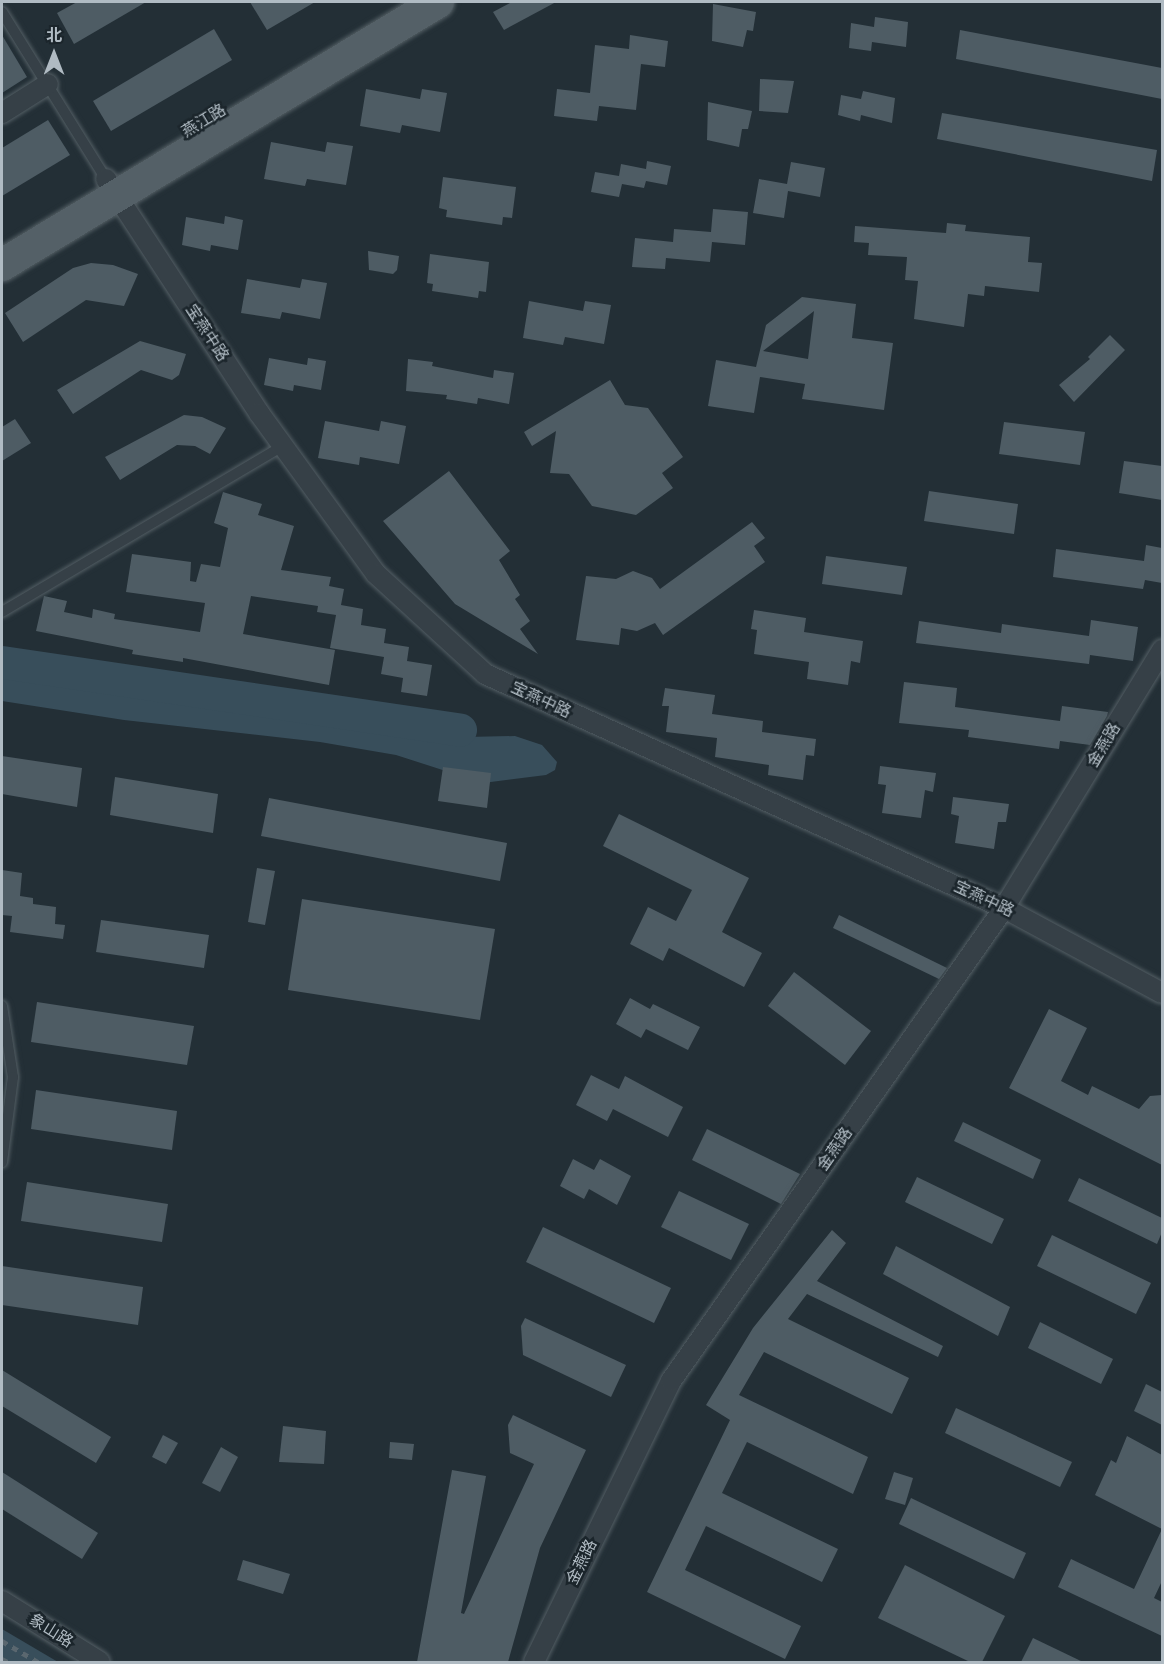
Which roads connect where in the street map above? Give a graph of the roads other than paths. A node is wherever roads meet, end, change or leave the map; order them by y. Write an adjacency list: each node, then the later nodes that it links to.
1 (407, 2): 6 (main road, 燕江路)
2 (438, 2): 6 (main road)
3 (2, 12): 4 (lane)
4 (48, 84): 5 (street); 6 (lane)
5 (2, 112)
6 (111, 187): 7 (main road, 燕江路); 8 (main road); 9 (street, 宝燕中路)
7 (2, 243)
8 (2, 265)
9 (283, 446): 10 (lane); 12 (street, 宝燕中路)
10 (2, 612)
11 (1162, 650): 12 (street, 金燕路)
12 (1004, 908): 13 (street, 宝燕中路); 18 (street, 金燕路)
13 (1162, 993)
14 (2, 1006): 15 (lane)
15 (2, 1162)
16 (2, 1601): 17 (street, 象山路)
17 (100, 1662)
18 (534, 1662)

